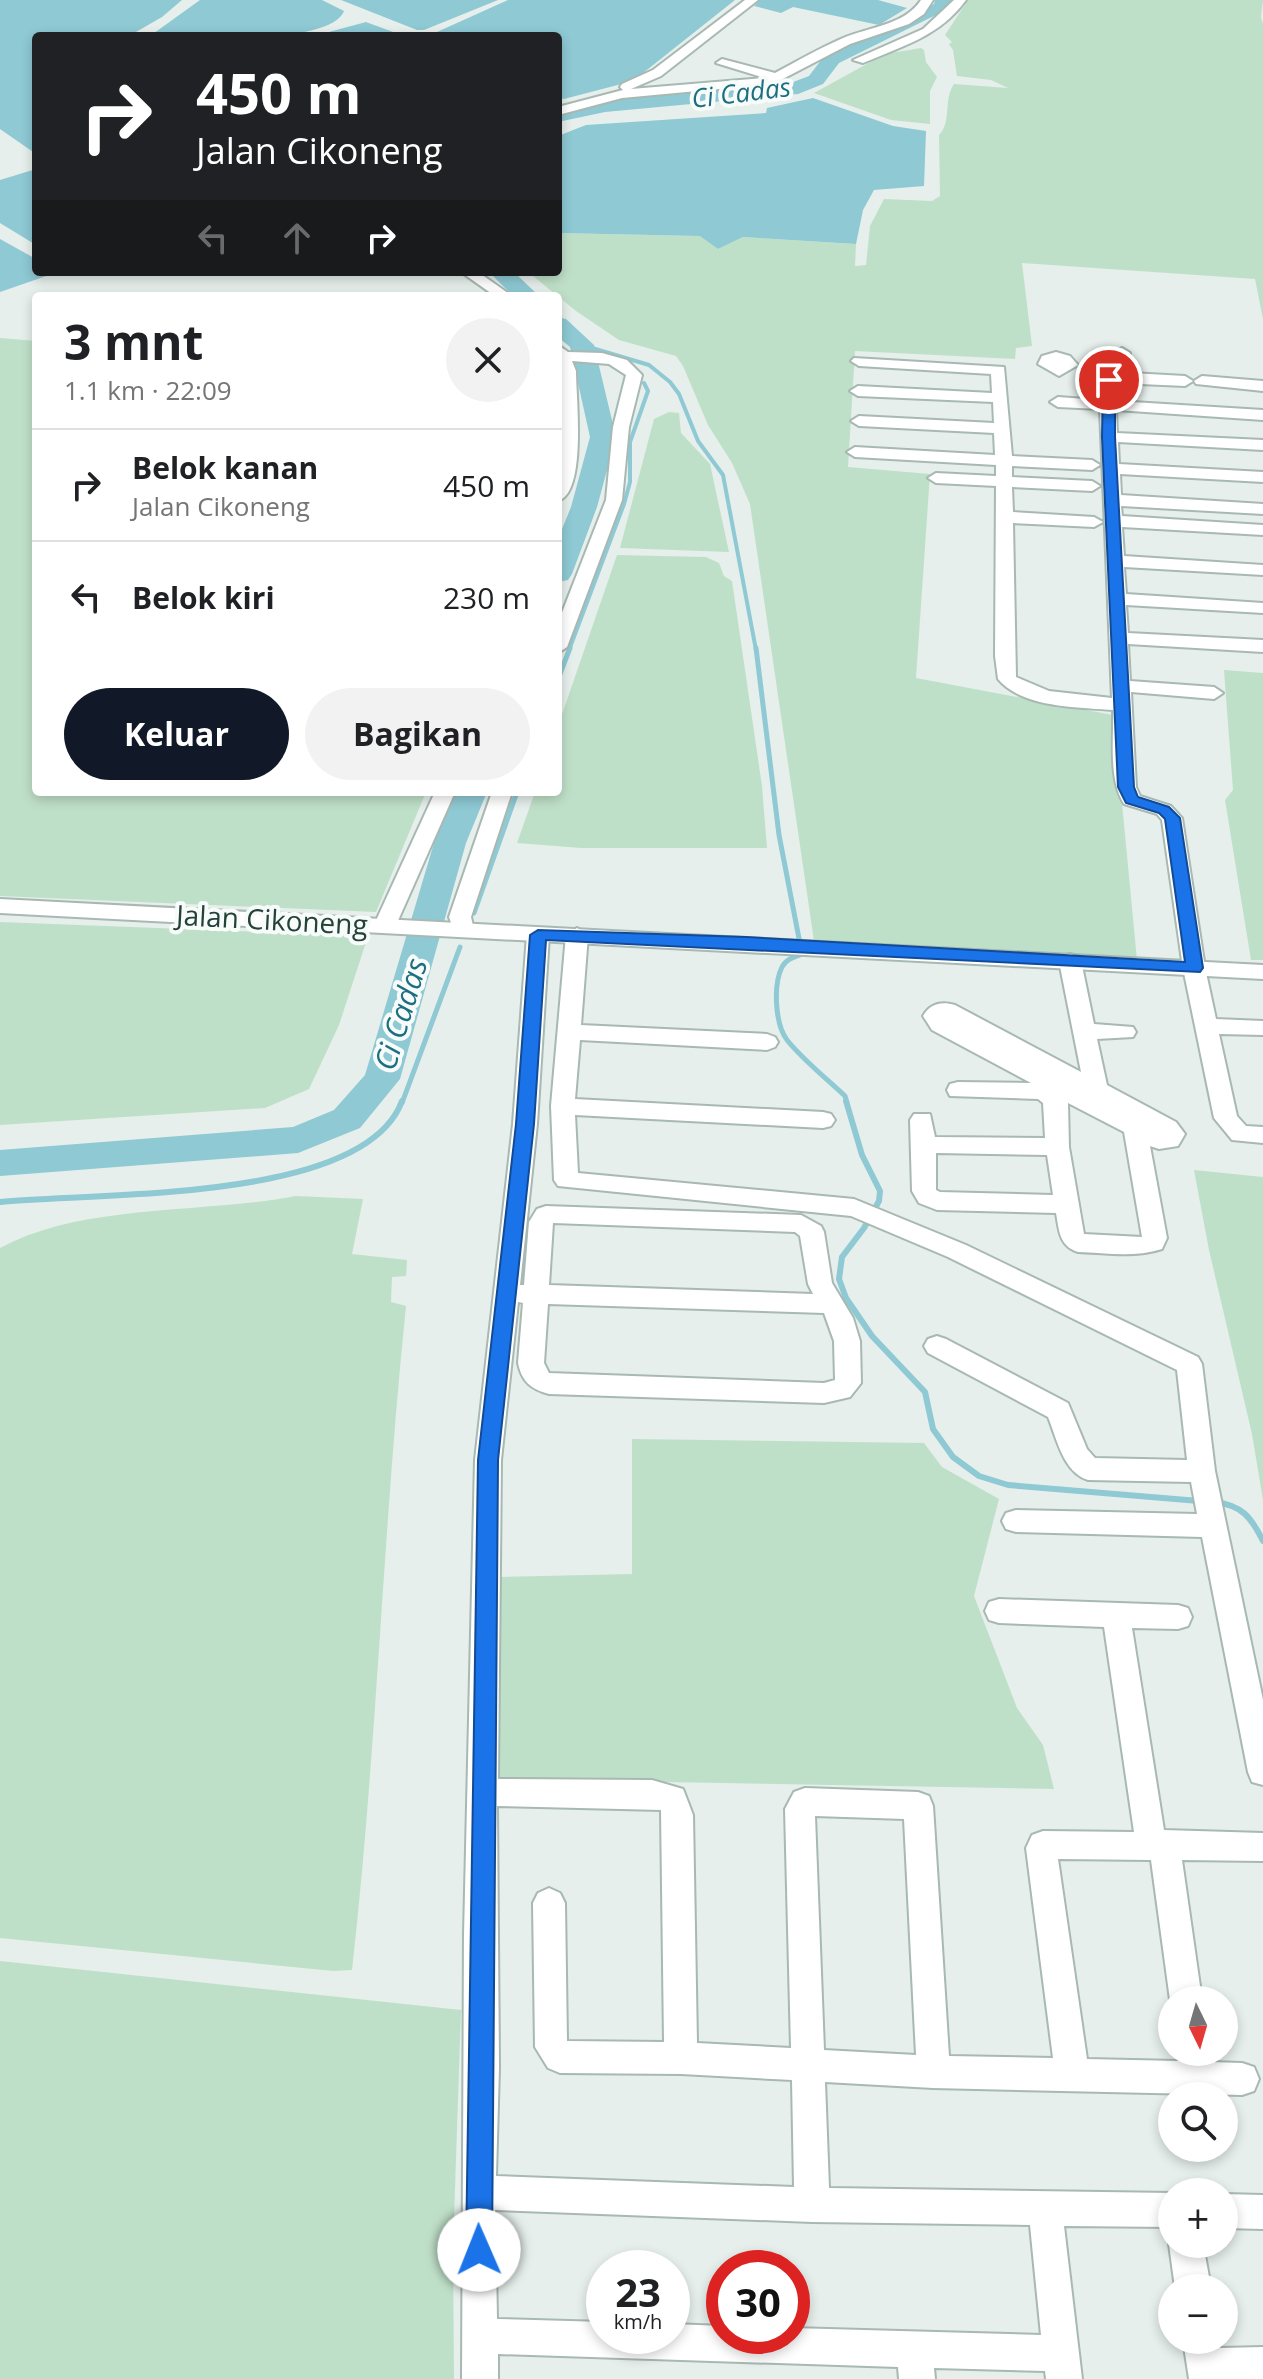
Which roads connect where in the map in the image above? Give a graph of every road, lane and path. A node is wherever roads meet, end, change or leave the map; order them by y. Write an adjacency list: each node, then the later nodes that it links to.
1 (752, 0): 7 (street)
2 (927, 0): 4 (street)
3 (960, 0): 4 (street)
4 (836, 52): 6 (street)
5 (722, 63): 6 (street)
6 (776, 77): 8 (street)
7 (562, 107)
8 (562, 107)
9 (474, 276): 10 (street)
10 (499, 292)
11 (1122, 353): 15 (street)
12 (564, 354): 34 (street); 46 (street)
13 (859, 361): 18 (street)
14 (1059, 371): 19 (street)
15 (1123, 377): 16 (street); 20 (street)
16 (1263, 386)
17 (858, 391): 18 (street)
18 (1001, 398): 24 (street)
19 (1058, 402): 20 (street); 23 (street)
20 (1108, 405): 21 (street); 25 (street)
21 (1263, 415)
22 (859, 421): 24 (street)
23 (1057, 423)
24 (1000, 428): 28 (street)
25 (1108, 437): 26 (street); 30 (street)
26 (1263, 445)
27 (855, 452): 28 (street)
28 (1004, 460): 29 (street); 33 (street)
29 (1092, 465)
30 (1110, 468): 31 (street); 36 (street)
31 (1263, 477)
32 (936, 478): 33 (street)
33 (1003, 481): 35 (street); 38 (street)
34 (562, 486)
35 (1092, 486)
36 (1112, 500): 37 (street); 39 (street)
37 (1263, 509)
38 (1003, 517): 40 (street); 50 (street)
39 (1114, 521): 41 (street); 42 (street)
40 (1094, 522)
41 (1263, 530)
42 (1114, 561): 43 (street); 44 (street)
43 (1263, 570)
44 (1117, 599): 45 (street); 47 (street)
45 (1263, 608)
46 (562, 636)
47 (1120, 638): 48 (street); 50 (street)
48 (1263, 646)
49 (1214, 693): 50 (street)
50 (1122, 696): 59 (street)
51 (443, 796): 54 (street)
52 (501, 796): 55 (street)
53 (0, 906): 54 (street, Jalan Cikoneng)
54 (389, 926): 55 (street, Jalan Cikoneng)
55 (455, 930): 56 (street, Jalan Cikoneng)
56 (538, 935): 57 (street, Jalan Cikoneng); 77 (street)
57 (577, 935): 58 (street, Jalan Cikoneng); 64 (street)
58 (1070, 961): 59 (street, Jalan Cikoneng); 63 (street)
59 (1194, 968): 60 (street, Jalan Cikoneng); 61 (street)
60 (1263, 972)
61 (1207, 1026): 62 (street); 73 (street)
62 (1263, 1028)
63 (1085, 1031): 65 (street); 68 (street)
64 (571, 1032): 66 (street); 69 (street)
65 (1125, 1032)
66 (767, 1042)
67 (958, 1090): 68 (street)
68 (1083, 1092): 68 (street); 72 (street); 72 (street); 75 (street)
69 (563, 1106): 70 (street); 81 (street)
70 (823, 1120)
71 (922, 1120): 74 (street)
72 (1135, 1130): 76 (street)
73 (1263, 1135)
74 (924, 1145): 75 (street); 76 (street)
75 (1057, 1147): 76 (street)
76 (1066, 1204)
77 (506, 1294): 78 (street); 87 (street)
78 (536, 1294): 79 (street); 79 (street); 79 (street)
79 (831, 1304)
80 (937, 1346): 81 (street)
81 (1210, 1502): 82 (street); 86 (street)
82 (1016, 1521)
83 (999, 1611): 84 (street)
84 (1116, 1615): 85 (street); 88 (street)
85 (1178, 1617)
86 (1263, 1772)
87 (482, 1792): 92 (street); 99 (street)
88 (1158, 1844): 89 (street); 91 (street); 97 (street)
89 (1263, 1847)
90 (549, 1903): 92 (street)
91 (1183, 1986)
92 (681, 2058): 95 (street)
93 (1167, 2066): 97 (street)
94 (1200, 2066): 98 (street)
95 (806, 2067): 96 (street); 96 (street); 100 (street)
96 (933, 2072): 97 (street)
97 (1072, 2073)
98 (1242, 2079)
99 (478, 2192): 100 (street); 105 (street)
100 (812, 2205): 101 (street)
101 (1045, 2207): 102 (street); 109 (street)
102 (1158, 2210)
103 (1238, 2211): 104 (street)
104 (1263, 2212)
105 (481, 2336): 107 (street); 110 (street)
106 (1204, 2362): 108 (street)
107 (916, 2364): 109 (street)
108 (1263, 2365)
109 (1063, 2367)
110 (480, 2379)

